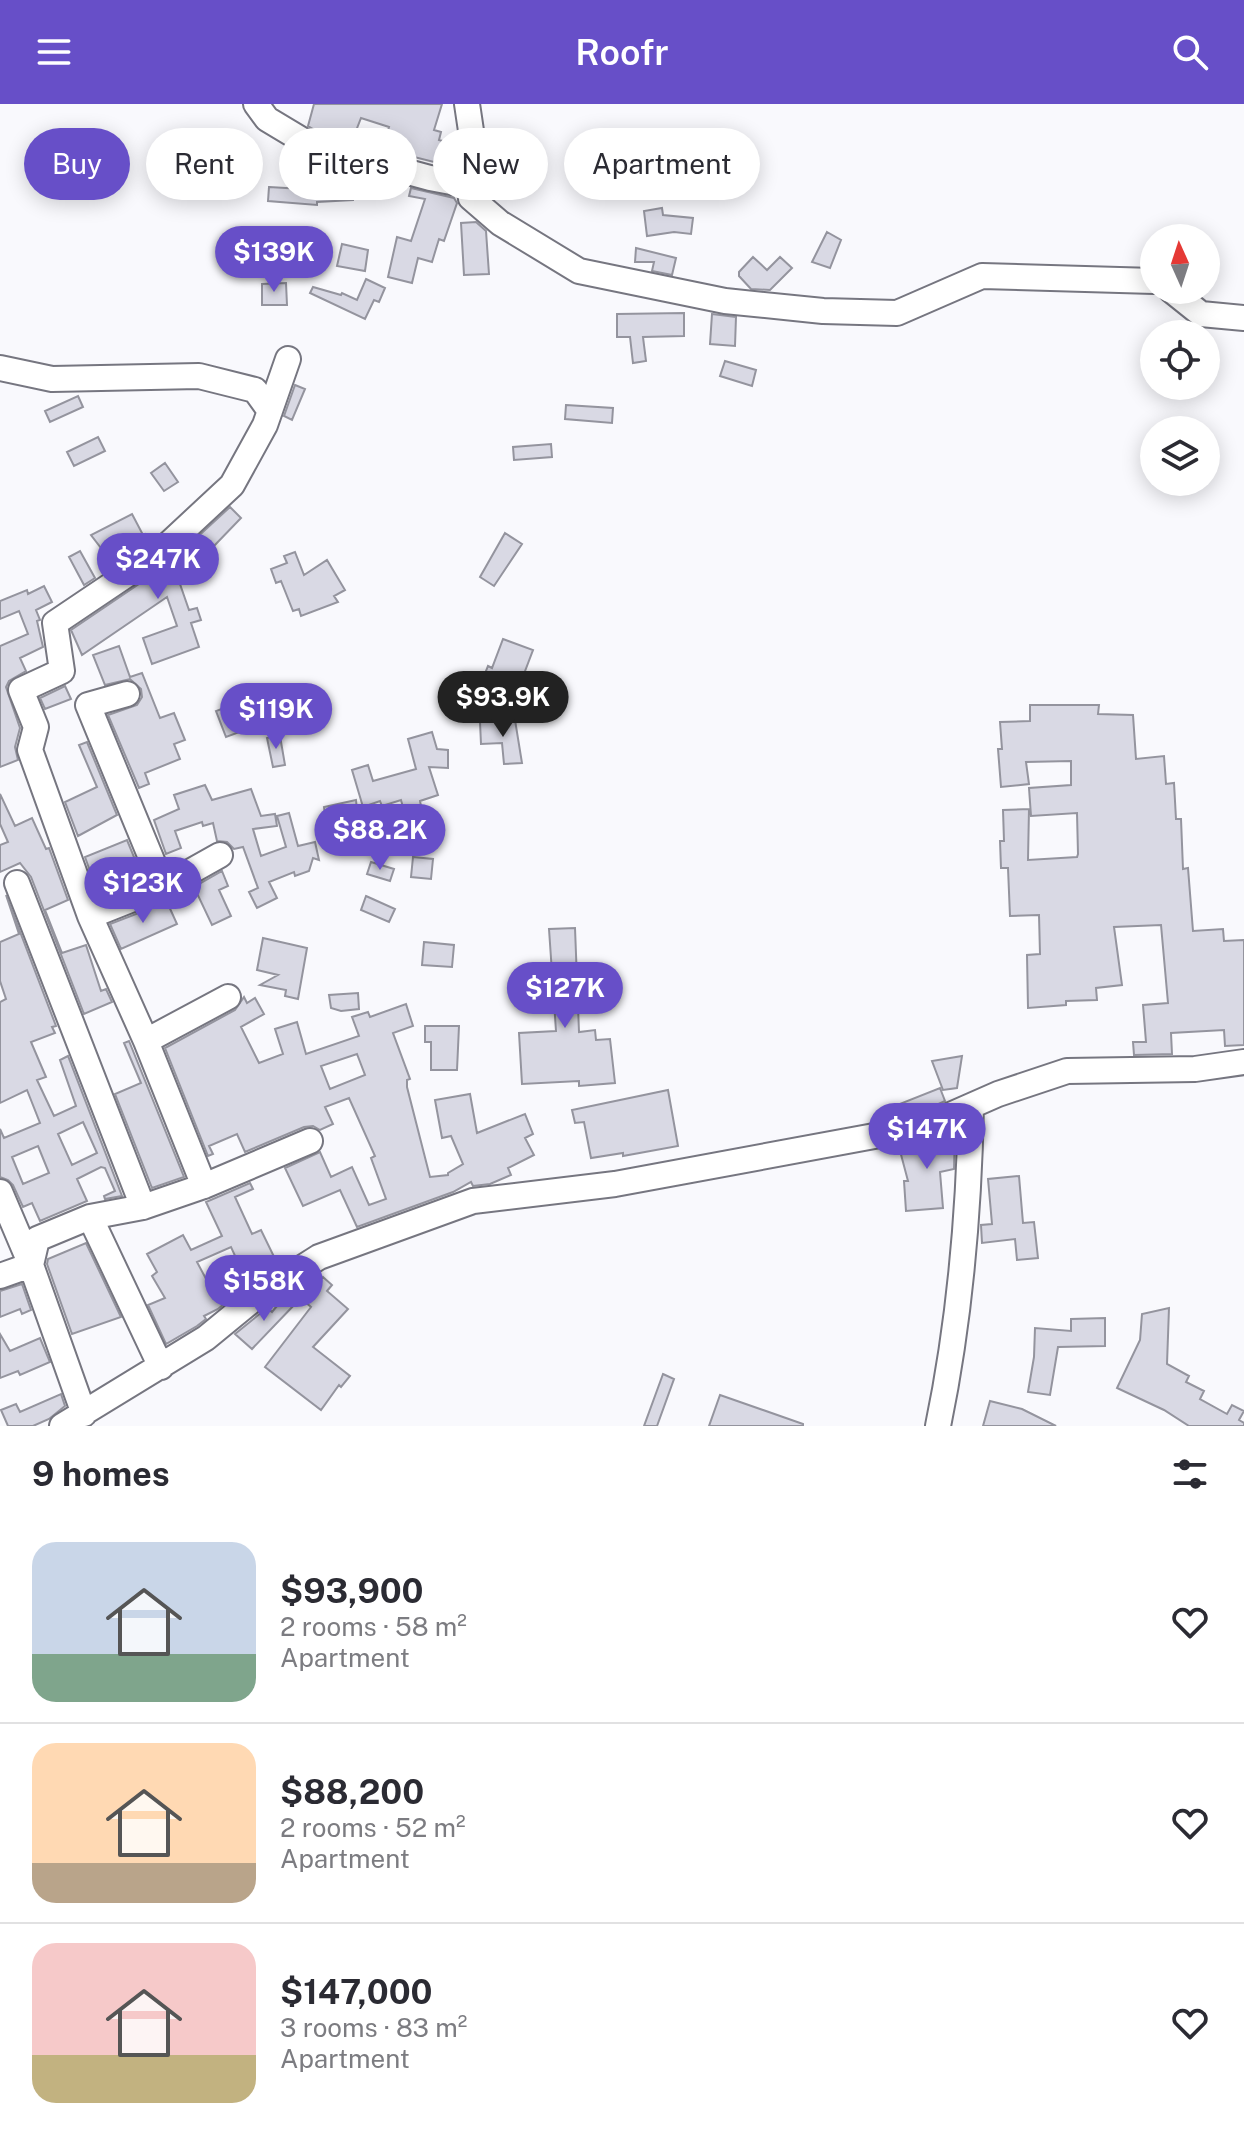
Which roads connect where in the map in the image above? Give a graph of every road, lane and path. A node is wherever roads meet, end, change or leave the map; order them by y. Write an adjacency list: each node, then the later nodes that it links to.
1 (256, 104): 4 (street)
2 (467, 104): 3 (street)
3 (471, 128)
4 (433, 179)
5 (473, 200): 6 (street)
6 (1140, 281)
7 (1188, 304): 8 (street)
8 (1244, 318)
9 (288, 359): 11 (street)
10 (0, 368): 11 (street)
11 (270, 411): 16 (street)
12 (127, 694): 15 (street)
13 (220, 855): 15 (street)
14 (17, 883): 24 (street)
15 (163, 887): 16 (street)
16 (90, 916): 18 (street)
17 (228, 997): 18 (street)
18 (146, 1041): 22 (street)
19 (1244, 1062): 20 (street)
20 (971, 1106): 28 (street); 31 (street)
21 (310, 1141): 22 (street)
22 (204, 1186): 24 (street)
23 (0, 1192): 26 (street)
24 (143, 1207): 25 (street)
25 (90, 1217): 26 (street); 28 (street)
26 (31, 1265): 27 (street); 29 (street)
27 (0, 1276)
28 (161, 1367): 29 (street)
29 (84, 1414): 30 (street)
30 (62, 1426)
31 (938, 1426)

